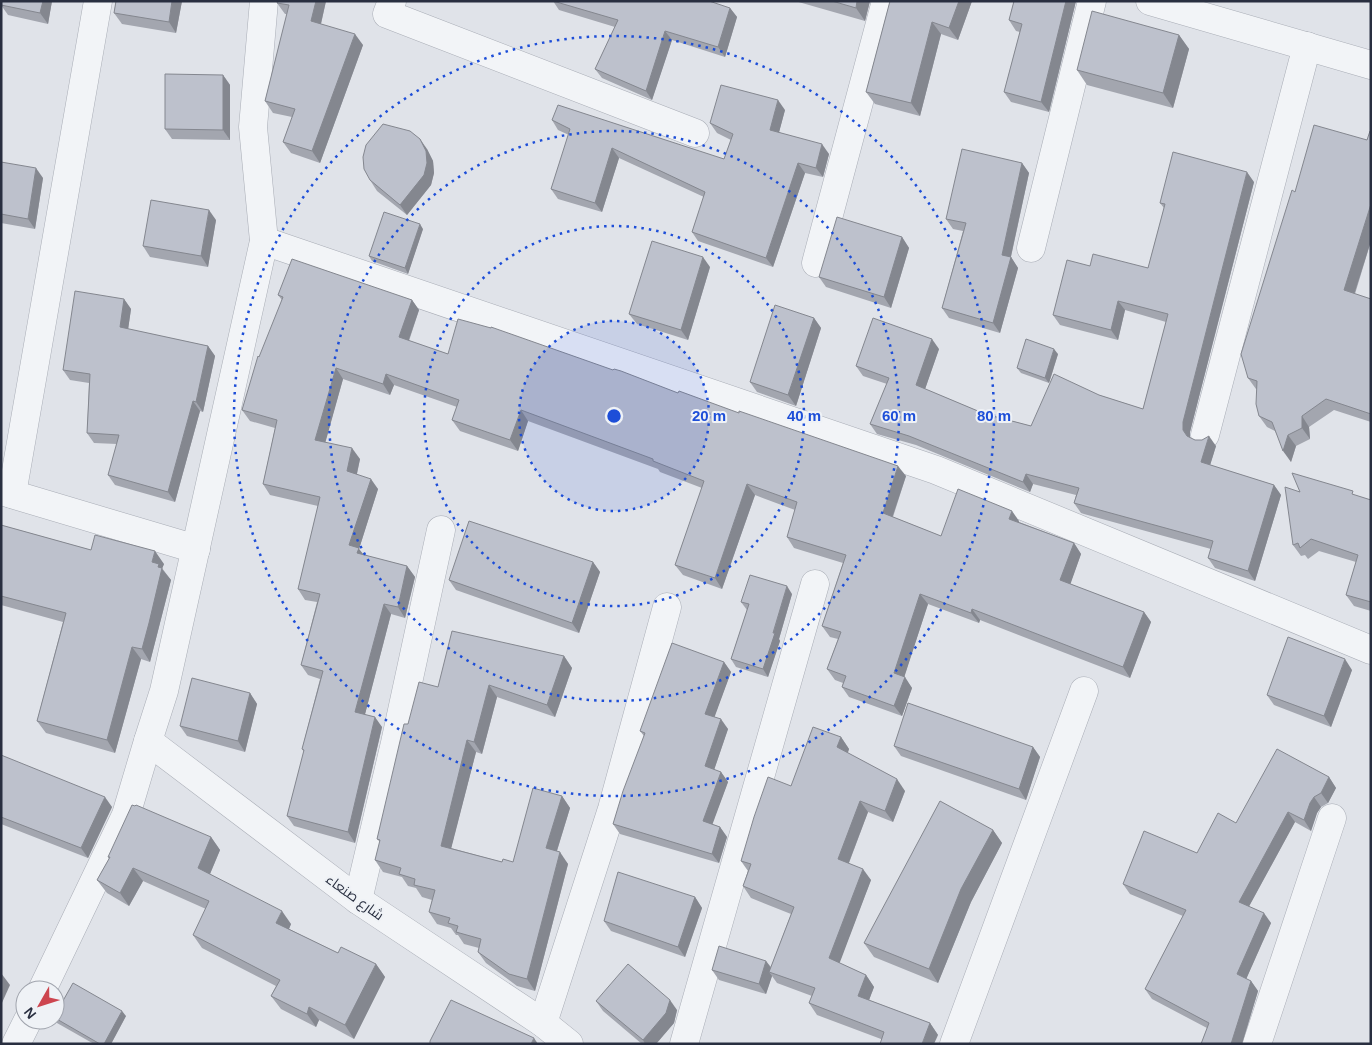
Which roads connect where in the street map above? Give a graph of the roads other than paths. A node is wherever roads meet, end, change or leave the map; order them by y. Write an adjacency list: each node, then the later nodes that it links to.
1 (98, 1): 14 (street)
2 (264, 1): 10 (street)
3 (392, 1): 9 (street)
4 (886, 1): 12 (street)
5 (1092, 1): 11 (street)
6 (1150, 1): 7 (street)
7 (1308, 46): 8 (street); 13 (street)
8 (1371, 65)
9 (694, 133)
10 (264, 241): 16 (street); 19 (street)
11 (1031, 248)
12 (816, 264)
13 (1205, 435)
14 (7, 493): 16 (street)
15 (441, 530): 23 (street)
16 (196, 549): 21 (street)
17 (815, 584): 29 (street)
18 (667, 607): 25 (street)
19 (1371, 650)
20 (1084, 691): 30 (street)
21 (148, 741): 23 (street, شارع صنعاء); 24 (street)
22 (1332, 818): 31 (street)
23 (358, 900): 25 (street, شارع صنعاء)
24 (47, 980)
25 (544, 1023): 28 (street, شارع صنعاء)
26 (23, 1030): 27 (street)
27 (16, 1044)
28 (569, 1044)
29 (684, 1044)
30 (954, 1044)
31 (1257, 1044)

